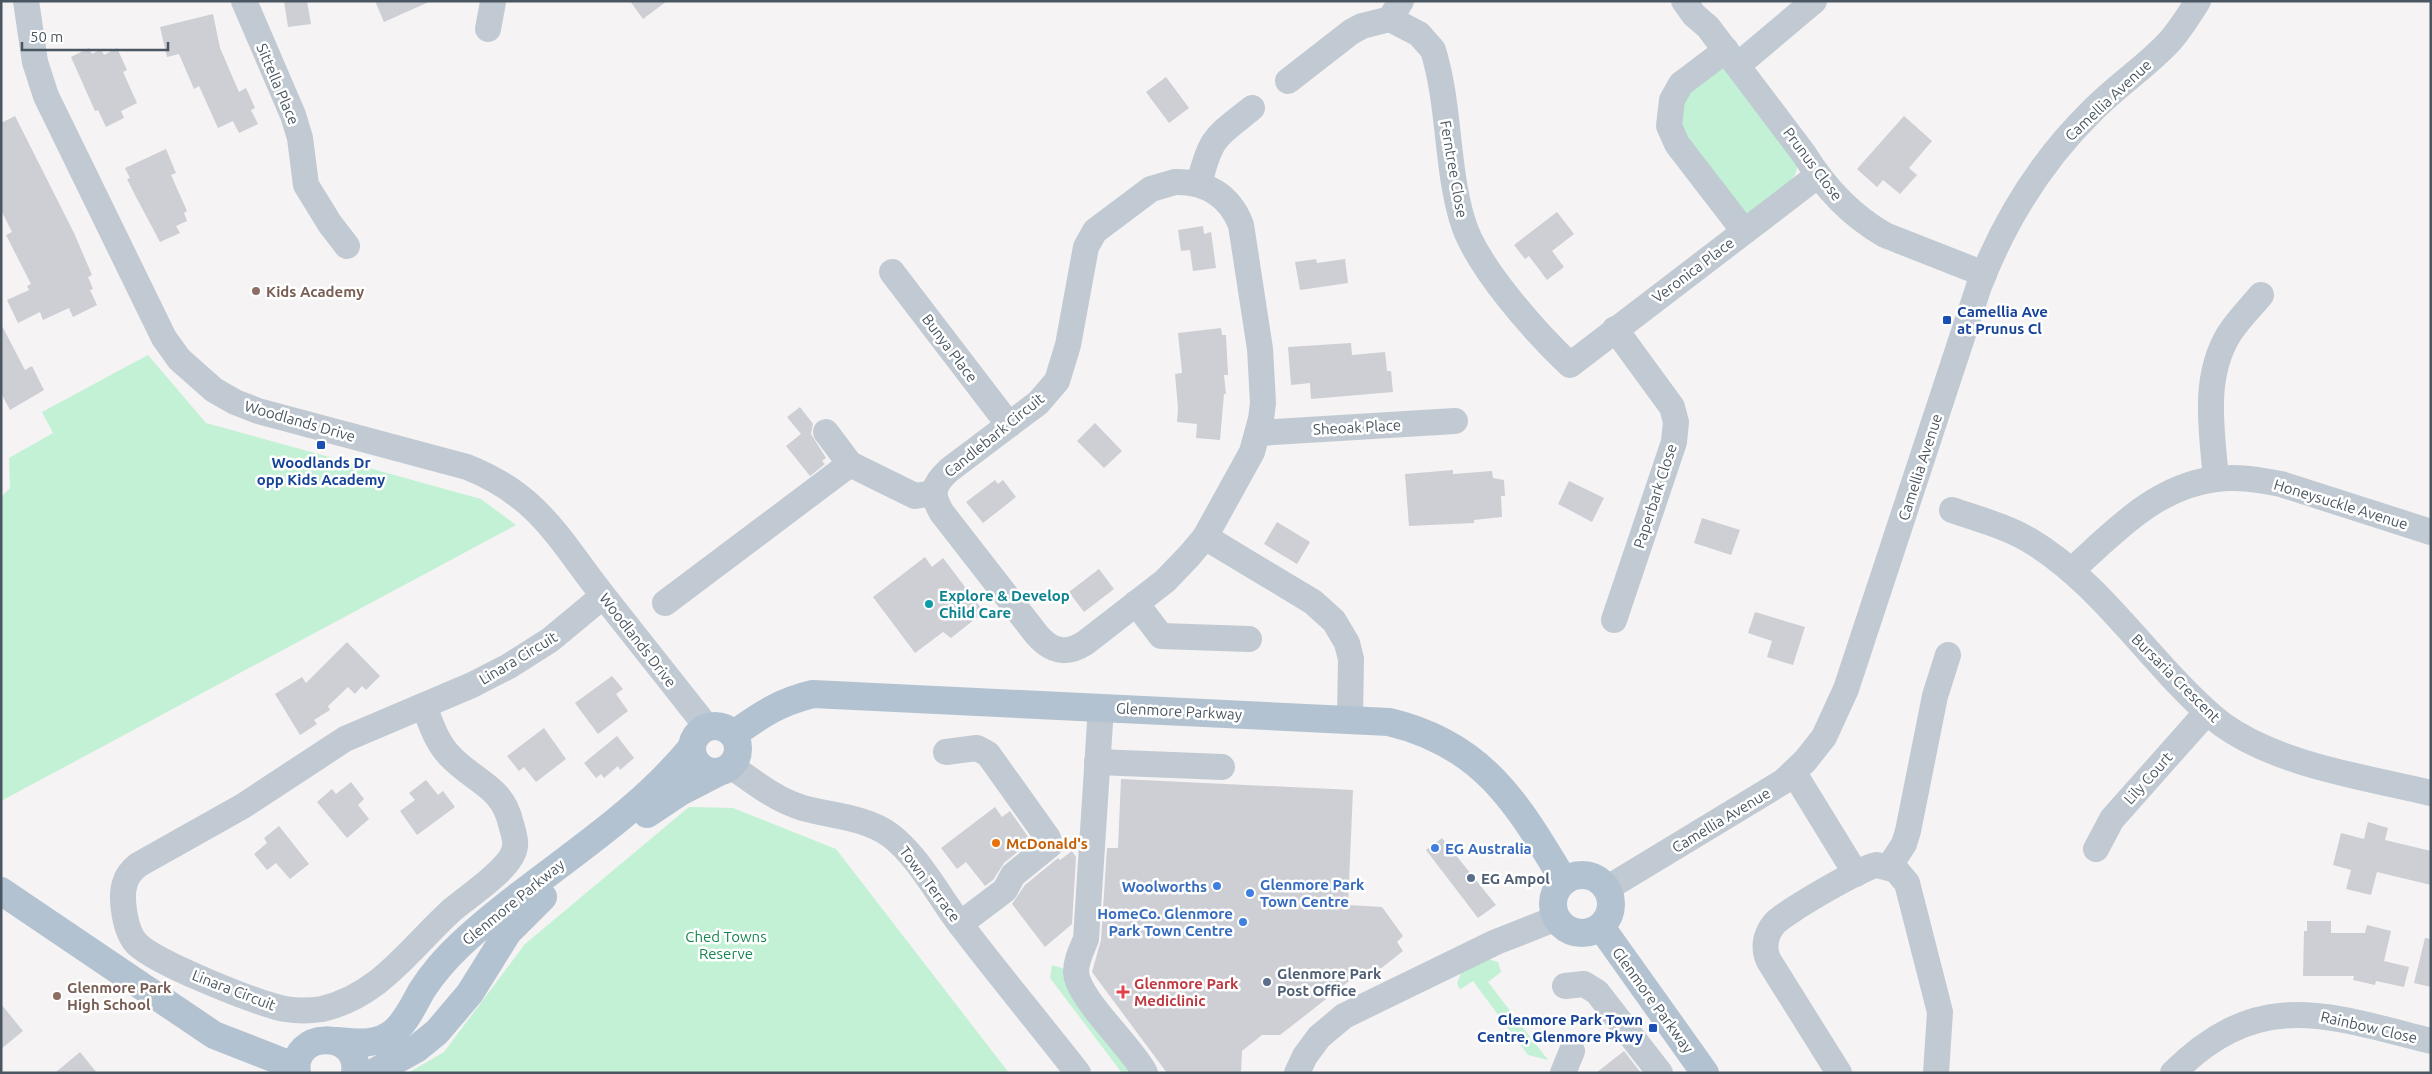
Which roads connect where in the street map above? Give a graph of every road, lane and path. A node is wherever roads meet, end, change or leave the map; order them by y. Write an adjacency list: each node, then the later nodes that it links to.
1 (26, 1): 33 (street, Woodlands Drive)
2 (244, 1): 16 (street, Sittella Place)
3 (492, 1): 4 (street); 9 (street)
4 (513, 1)
5 (1684, 1): 10 (street, Prunus Close)
6 (1814, 1): 10 (street)
7 (2198, 1): 18 (street, Camellia Avenue)
8 (1396, 10): 11 (street, Ferntree Close); 21 (street, Ferntree Close)
9 (488, 29)
10 (1732, 58): 13 (street, Prunus Close); 15 (street)
11 (1288, 81)
12 (1252, 108): 14 (street)
13 (1817, 176): 15 (street, Veronica Place); 18 (street, Prunus Close)
14 (1199, 184): 23 (street, Candlebark Circuit); 25 (street, Candlebark Circuit)
15 (1744, 231): 20 (street, Veronica Place)
16 (347, 246)
17 (892, 272): 23 (street, Bunya Place)
18 (1984, 274): 49 (street, Camellia Avenue)
19 (2261, 296): 27 (street)
20 (1615, 329): 21 (street, Veronica Place); 36 (street, Paperbark Close)
21 (1570, 365)
22 (1455, 421): 25 (street, Sheoak Place)
23 (1009, 425): 28 (street, Candlebark Circuit)
24 (826, 432): 26 (street)
25 (1258, 432): 31 (street, Candlebark Circuit)
26 (850, 464): 28 (street); 34 (street)
27 (2216, 479): 30 (street, Honeysuckle Avenue); 32 (street, Honeysuckle Avenue)
28 (934, 493): 35 (street, Candlebark Circuit)
29 (1952, 510): 32 (street, Bursaria Crescent)
30 (2431, 532)
31 (1206, 537): 35 (street, Candlebark Circuit); 42 (street)
32 (2072, 570): 41 (street, Bursaria Crescent)
33 (603, 596): 39 (street, Linara Circuit); 44 (street, Woodlands Drive)
34 (665, 603)
35 (1136, 603): 37 (street)
36 (1614, 620)
37 (1249, 640)
38 (1948, 655): 52 (street)
39 (424, 706): 39 (street, Linara Circuit)
40 (1101, 707): 42 (main road, Glenmore Parkway); 43 (main road, Glenmore Parkway); 46 (street)
41 (2207, 712): 50 (street, Bursaria Crescent); 51 (street, Lily Court)
42 (1350, 718): 54 (main road, Glenmore Parkway)
43 (734, 734): 44 (main road); 48 (main road)
44 (699, 737): 48 (main road); 61 (main road, Glenmore Parkway)
45 (950, 751): 58 (street)
46 (1097, 762): 47 (street); 67 (street)
47 (1222, 767)
48 (724, 770): 58 (street, Town Terrace); 65 (main road, Glenmore Parkway)
49 (1794, 773): 53 (street); 55 (street, Camellia Avenue)
50 (2431, 793)
51 (2096, 849)
52 (1889, 867): 53 (street); 72 (street)
53 (1856, 874): 71 (street)
54 (1564, 881): 55 (main road); 57 (main road)
55 (1606, 888): 59 (main road)
56 (1, 891): 63 (main road)
57 (1557, 918): 59 (main road); 68 (street)
58 (960, 924): 66 (street, Town Terrace)
59 (1600, 927): 70 (main road, Glenmore Parkway)
60 (1565, 986): 69 (street)
61 (337, 1041): 63 (main road, Glenmore Parkway); 64 (main road)
62 (2431, 1041): 73 (street, Rainbow Close)
63 (296, 1070)
64 (354, 1073)
65 (373, 1073)
66 (1078, 1073)
67 (1145, 1073)
68 (1297, 1073)
69 (1660, 1073)
70 (1705, 1073)
71 (1839, 1073)
72 (1936, 1073)
73 (2173, 1073)

